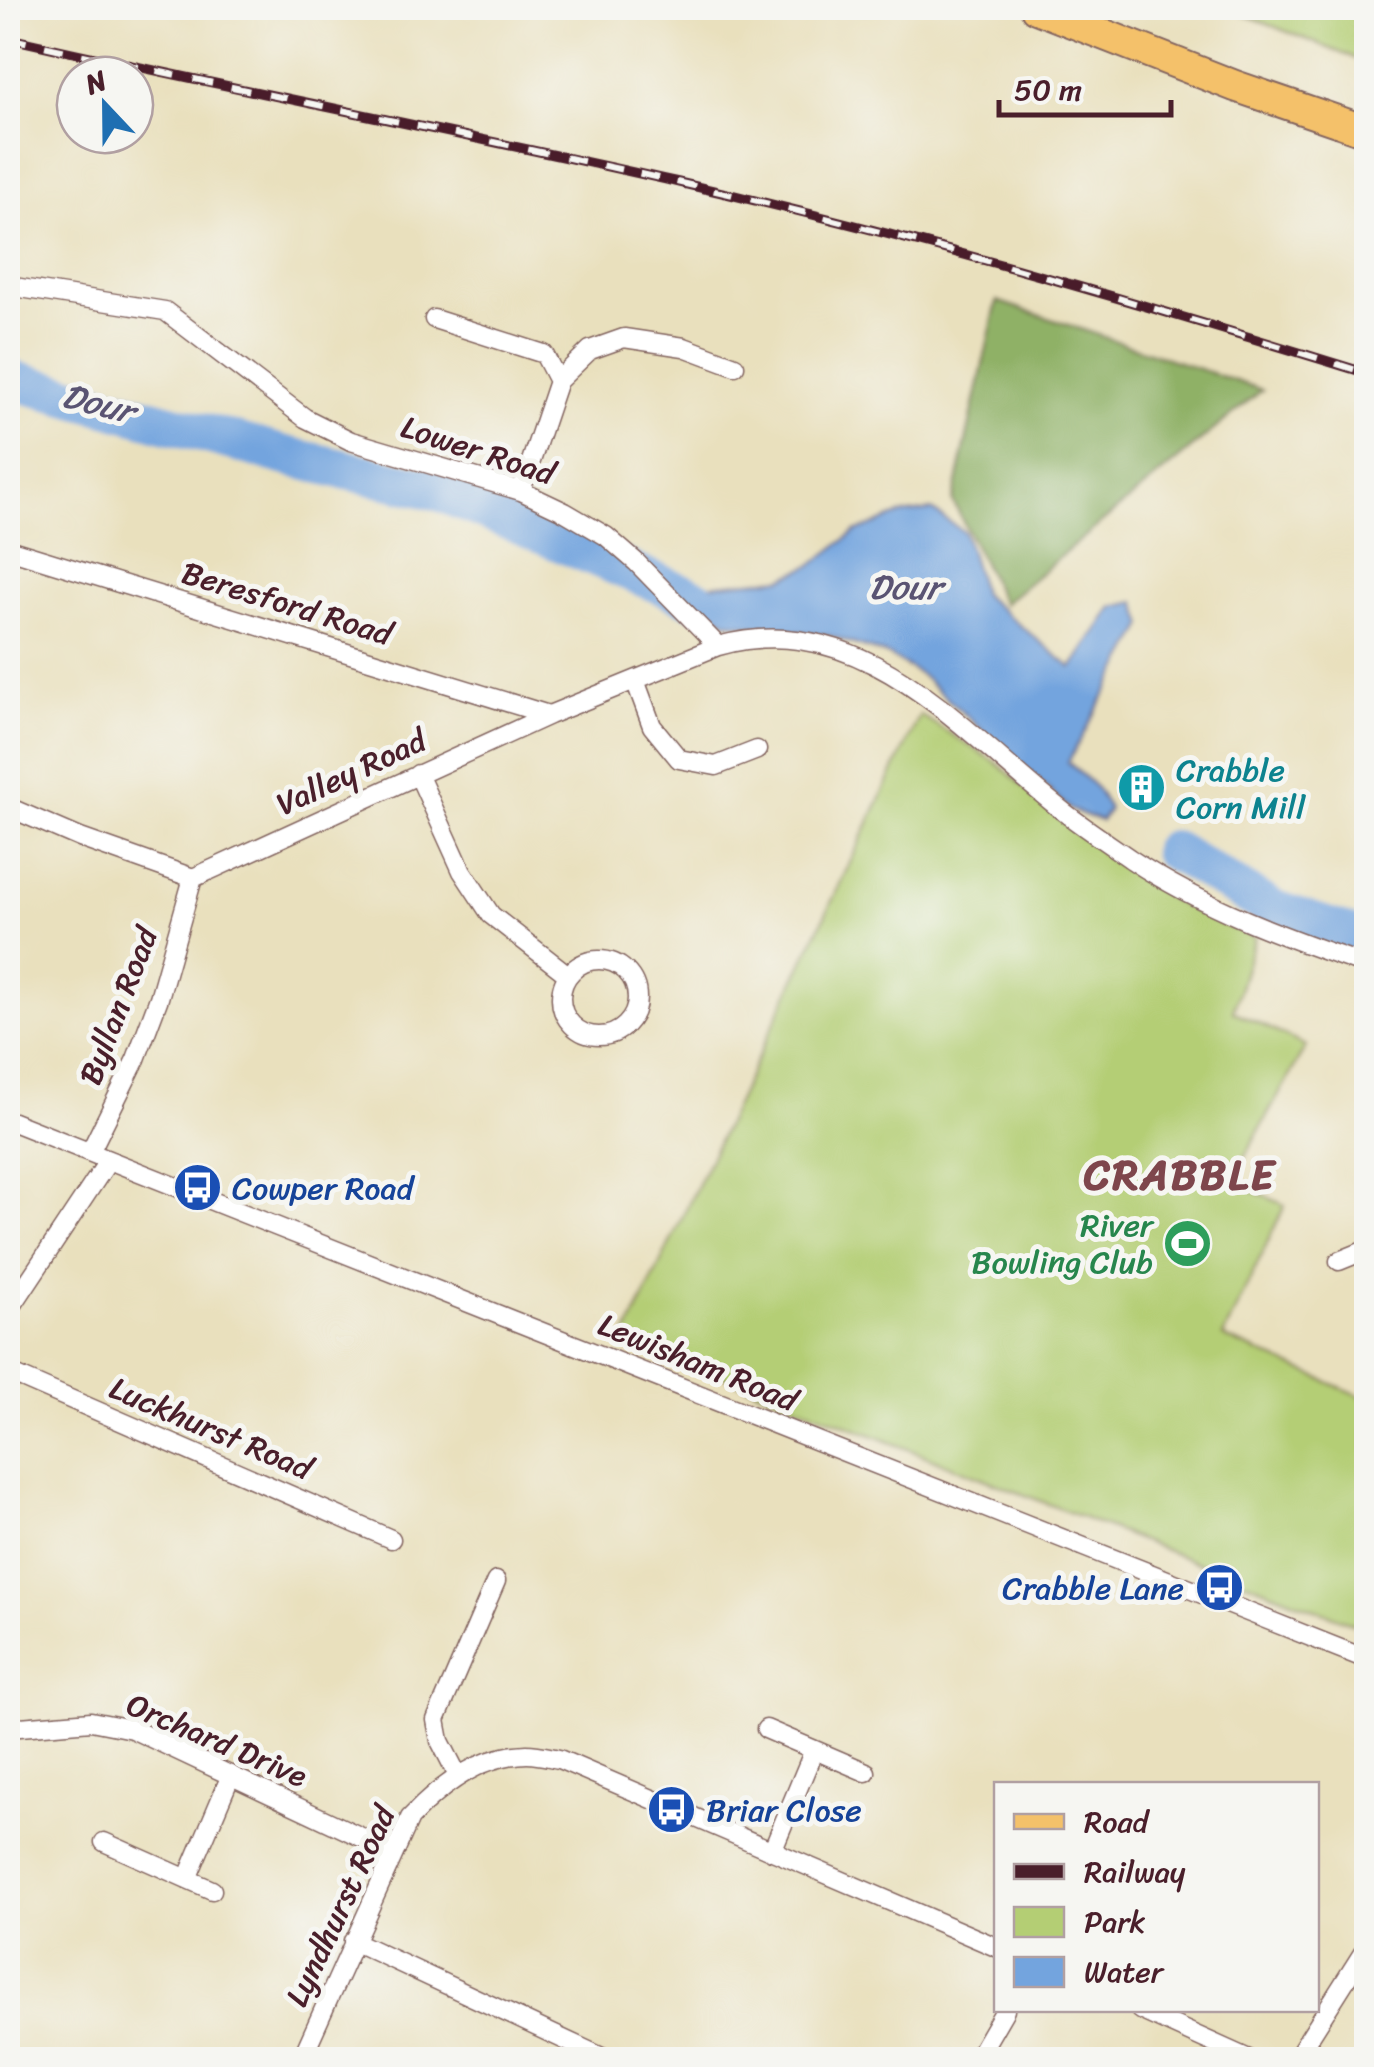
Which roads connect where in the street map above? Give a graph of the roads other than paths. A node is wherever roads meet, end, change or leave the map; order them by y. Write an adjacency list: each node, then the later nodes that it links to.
1 (1036, 8): 2 (main road)
2 (1366, 131)
3 (8, 286): 7 (street, Lower Road)
4 (434, 319): 6 (street)
5 (735, 366): 6 (street)
6 (558, 381): 7 (street)
7 (522, 491): 9 (street, Lower Road)
8 (8, 550): 11 (street, Beresford Road)
9 (718, 646): 10 (street, Valley Road); 16 (street)
10 (634, 680): 11 (street, Valley Road); 12 (street)
11 (549, 715): 13 (street, Valley Road)
12 (758, 750)
13 (418, 774): 15 (street, Valley Road); 17 (street)
14 (8, 808): 15 (street)
15 (194, 878): 19 (street, Byllan Road)
16 (1366, 965)
17 (568, 975): 17 (street)
18 (8, 1120): 19 (street, Lewisham Road)
19 (90, 1152): 20 (street, Lewisham Road)
20 (109, 1160): 23 (street); 27 (street, Lewisham Road)
21 (1366, 1250): 22 (street)
22 (1340, 1261)
23 (8, 1312)
24 (8, 1372): 25 (street, Luckhurst Road)
25 (391, 1539)
26 (496, 1581): 33 (street)
27 (1366, 1659)
28 (8, 1728): 32 (street, Orchard Drive)
29 (766, 1730): 30 (street)
30 (814, 1750): 31 (street); 35 (street)
31 (866, 1772)
32 (231, 1775): 36 (street, Orchard Drive); 37 (street)
33 (458, 1776): 35 (street, Lyndhurst Road); 36 (street, Lyndhurst Road)
34 (104, 1842): 37 (street)
35 (772, 1851): 40 (street, Lyndhurst Road)
36 (394, 1852): 39 (street, Lyndhurst Road)
37 (187, 1879): 38 (street)
38 (212, 1890)
39 (352, 1941): 44 (street, Lyndhurst Road); 45 (street)
40 (994, 1945)
41 (1366, 1948): 48 (street)
42 (1004, 2012): 46 (street)
43 (1144, 2012): 47 (street)
44 (302, 2060)
45 (608, 2060)
46 (976, 2060)
47 (1251, 2060)
48 (1295, 2060)

